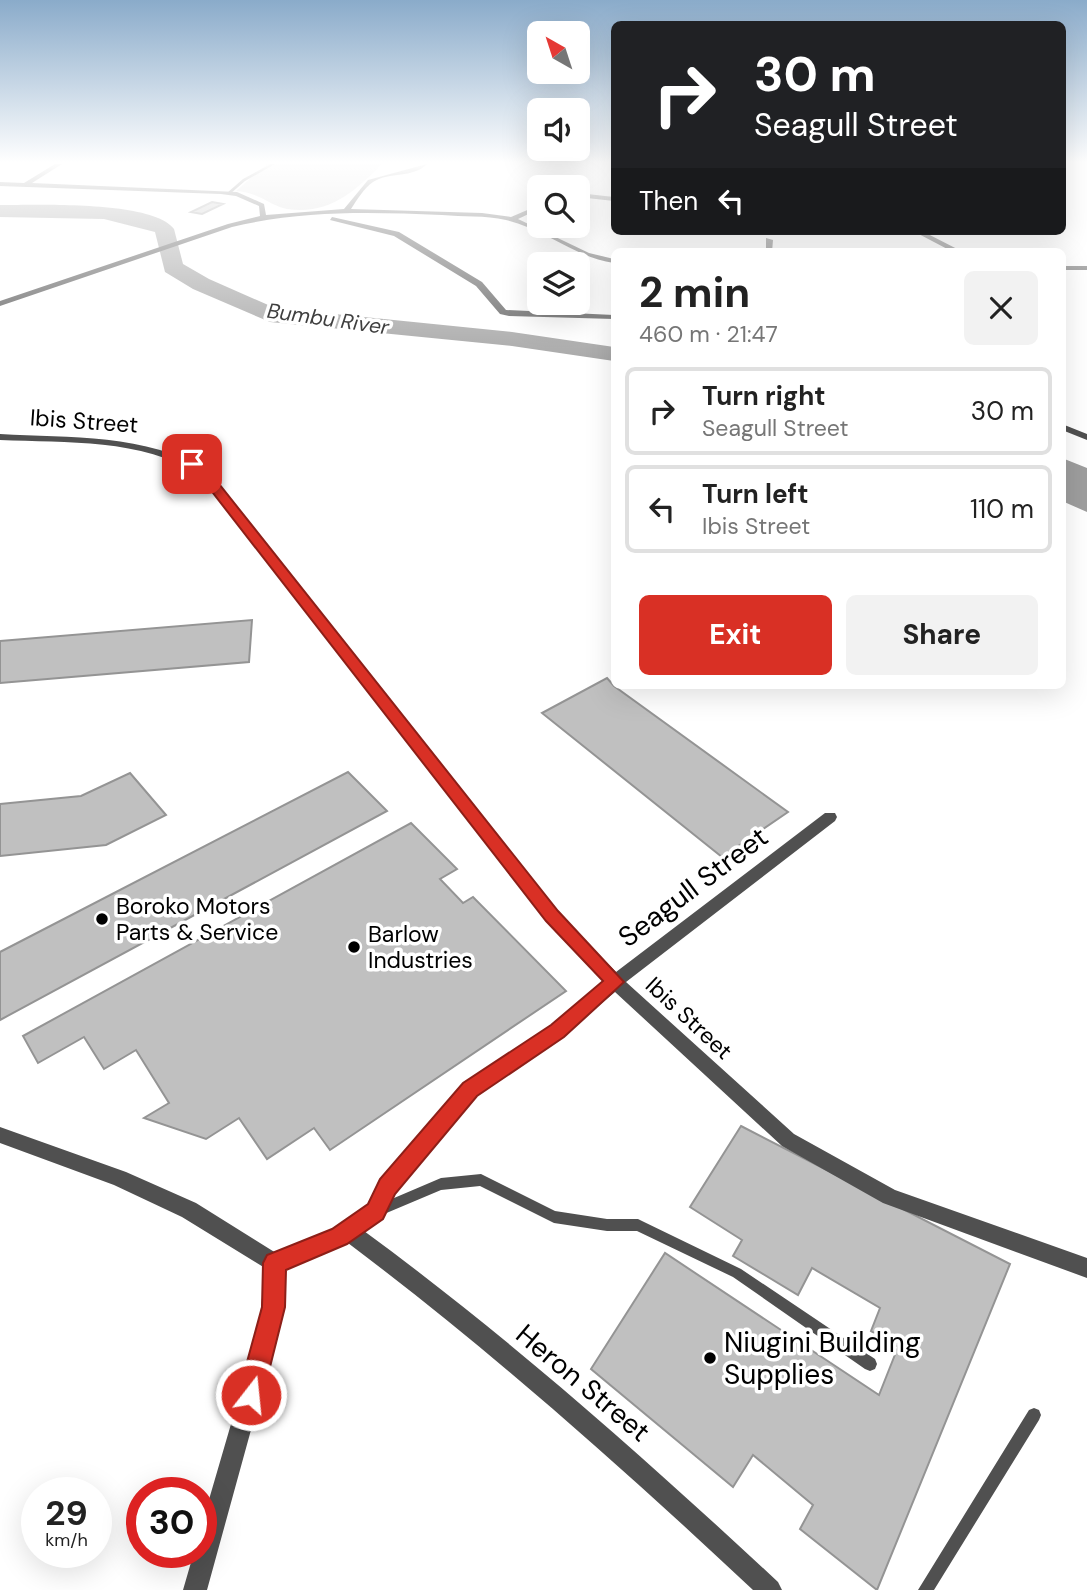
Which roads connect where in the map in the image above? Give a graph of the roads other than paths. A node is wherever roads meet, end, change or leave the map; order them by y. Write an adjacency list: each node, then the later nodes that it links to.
1 (195, 238): 11 (street)
2 (403, 238): 12 (street)
3 (550, 238): 8 (street)
4 (931, 238): 7 (street)
5 (769, 240): 6 (street)
6 (770, 248)
7 (951, 248)
8 (611, 260)
9 (1066, 268): 10 (street)
10 (1087, 268)
11 (0, 304)
12 (611, 317)
13 (1066, 429): 15 (street)
14 (0, 437): 17 (street, Ibis Street)
15 (1087, 437)
16 (830, 817): 17 (street, Seagull Street)
17 (615, 982): 19 (street, Seagull Street); 22 (street, Ibis Street)
18 (0, 1135): 21 (street)
19 (376, 1211): 20 (street, Seagull Street); 23 (lane)
20 (349, 1232): 21 (street, Seagull Street); 26 (street, Heron Street)
21 (275, 1263): 25 (street)
22 (1087, 1268)
23 (870, 1364)
24 (1034, 1415): 27 (lane)
25 (195, 1590)
26 (770, 1590)
27 (925, 1590)

